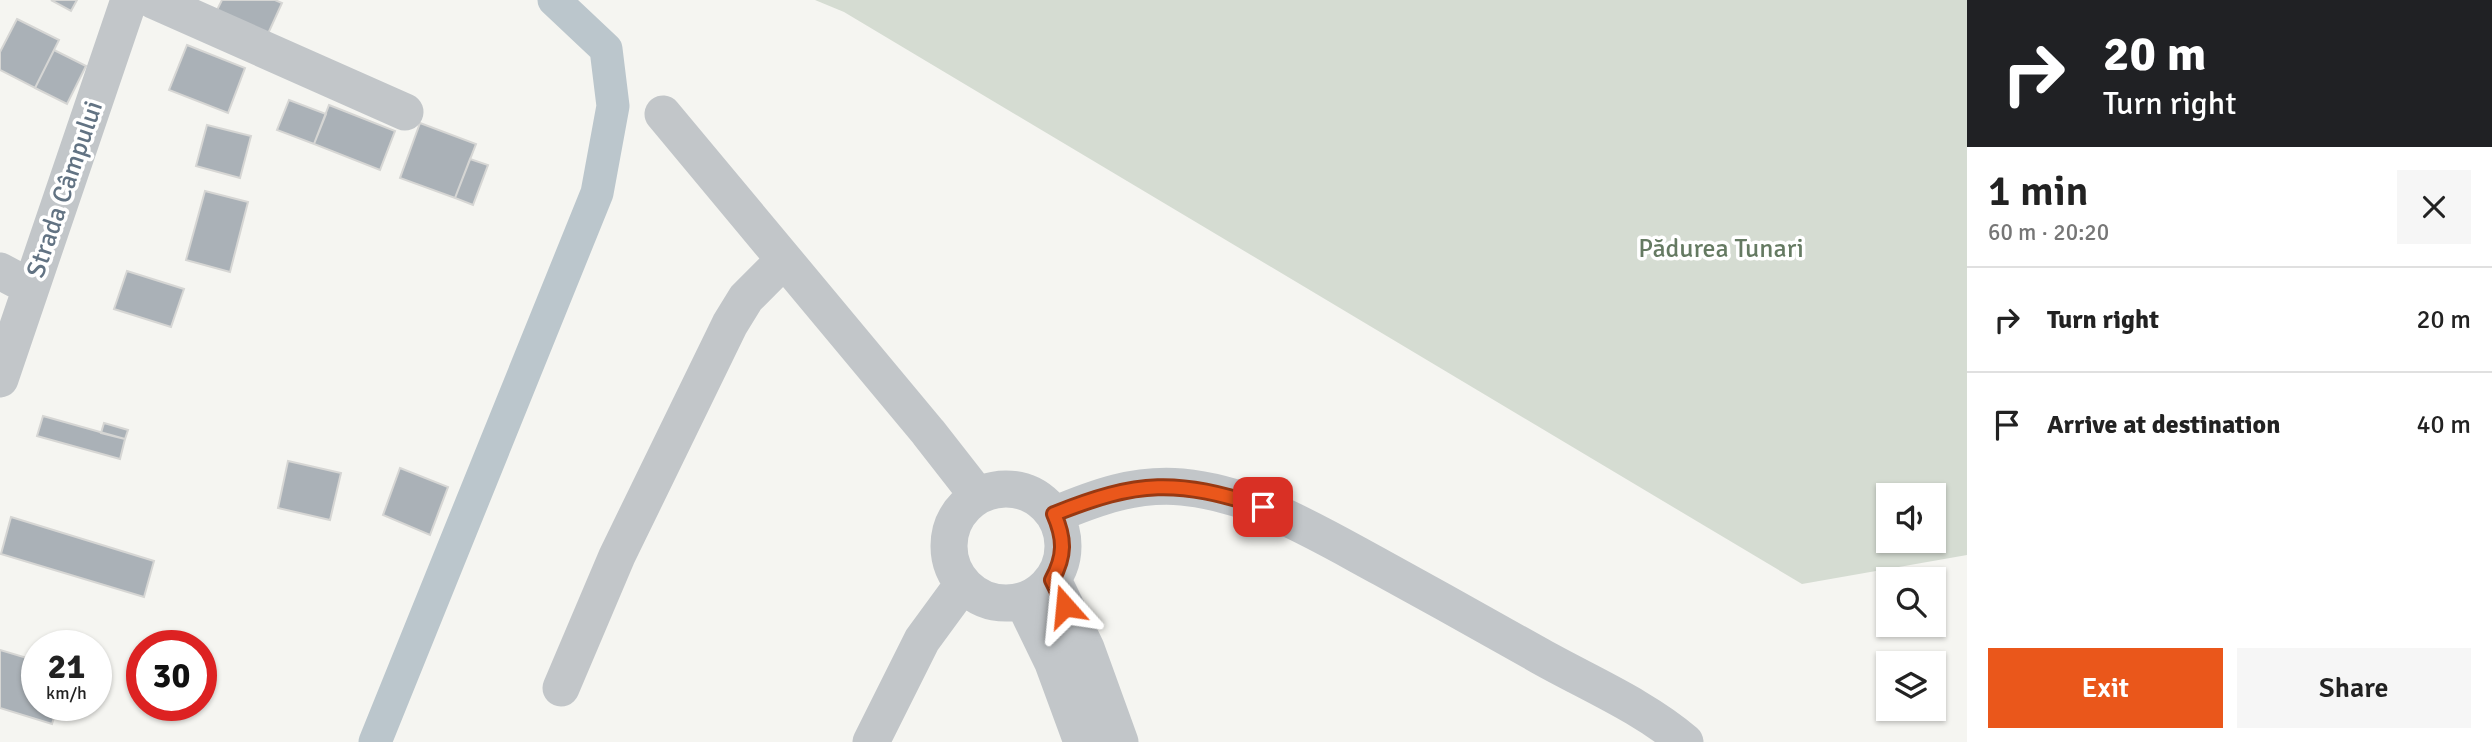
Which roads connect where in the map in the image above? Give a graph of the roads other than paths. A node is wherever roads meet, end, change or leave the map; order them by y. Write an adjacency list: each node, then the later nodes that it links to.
1 (129, 0): 6 (street, Strada Câmpului)
2 (153, 0): 3 (street)
3 (405, 112)
4 (663, 114): 5 (street)
5 (784, 260): 8 (street); 13 (street)
6 (15, 279): 7 (street, Strada Câmpului)
7 (0, 379)
8 (978, 496): 9 (street); 11 (street)
9 (1054, 514): 10 (street); 17 (street)
10 (1052, 580): 12 (street); 16 (street)
11 (964, 584): 12 (street); 14 (street)
12 (1023, 601): 15 (street)
13 (561, 688)
14 (871, 742)
15 (1082, 742)
16 (1120, 742)
17 (1685, 742)

